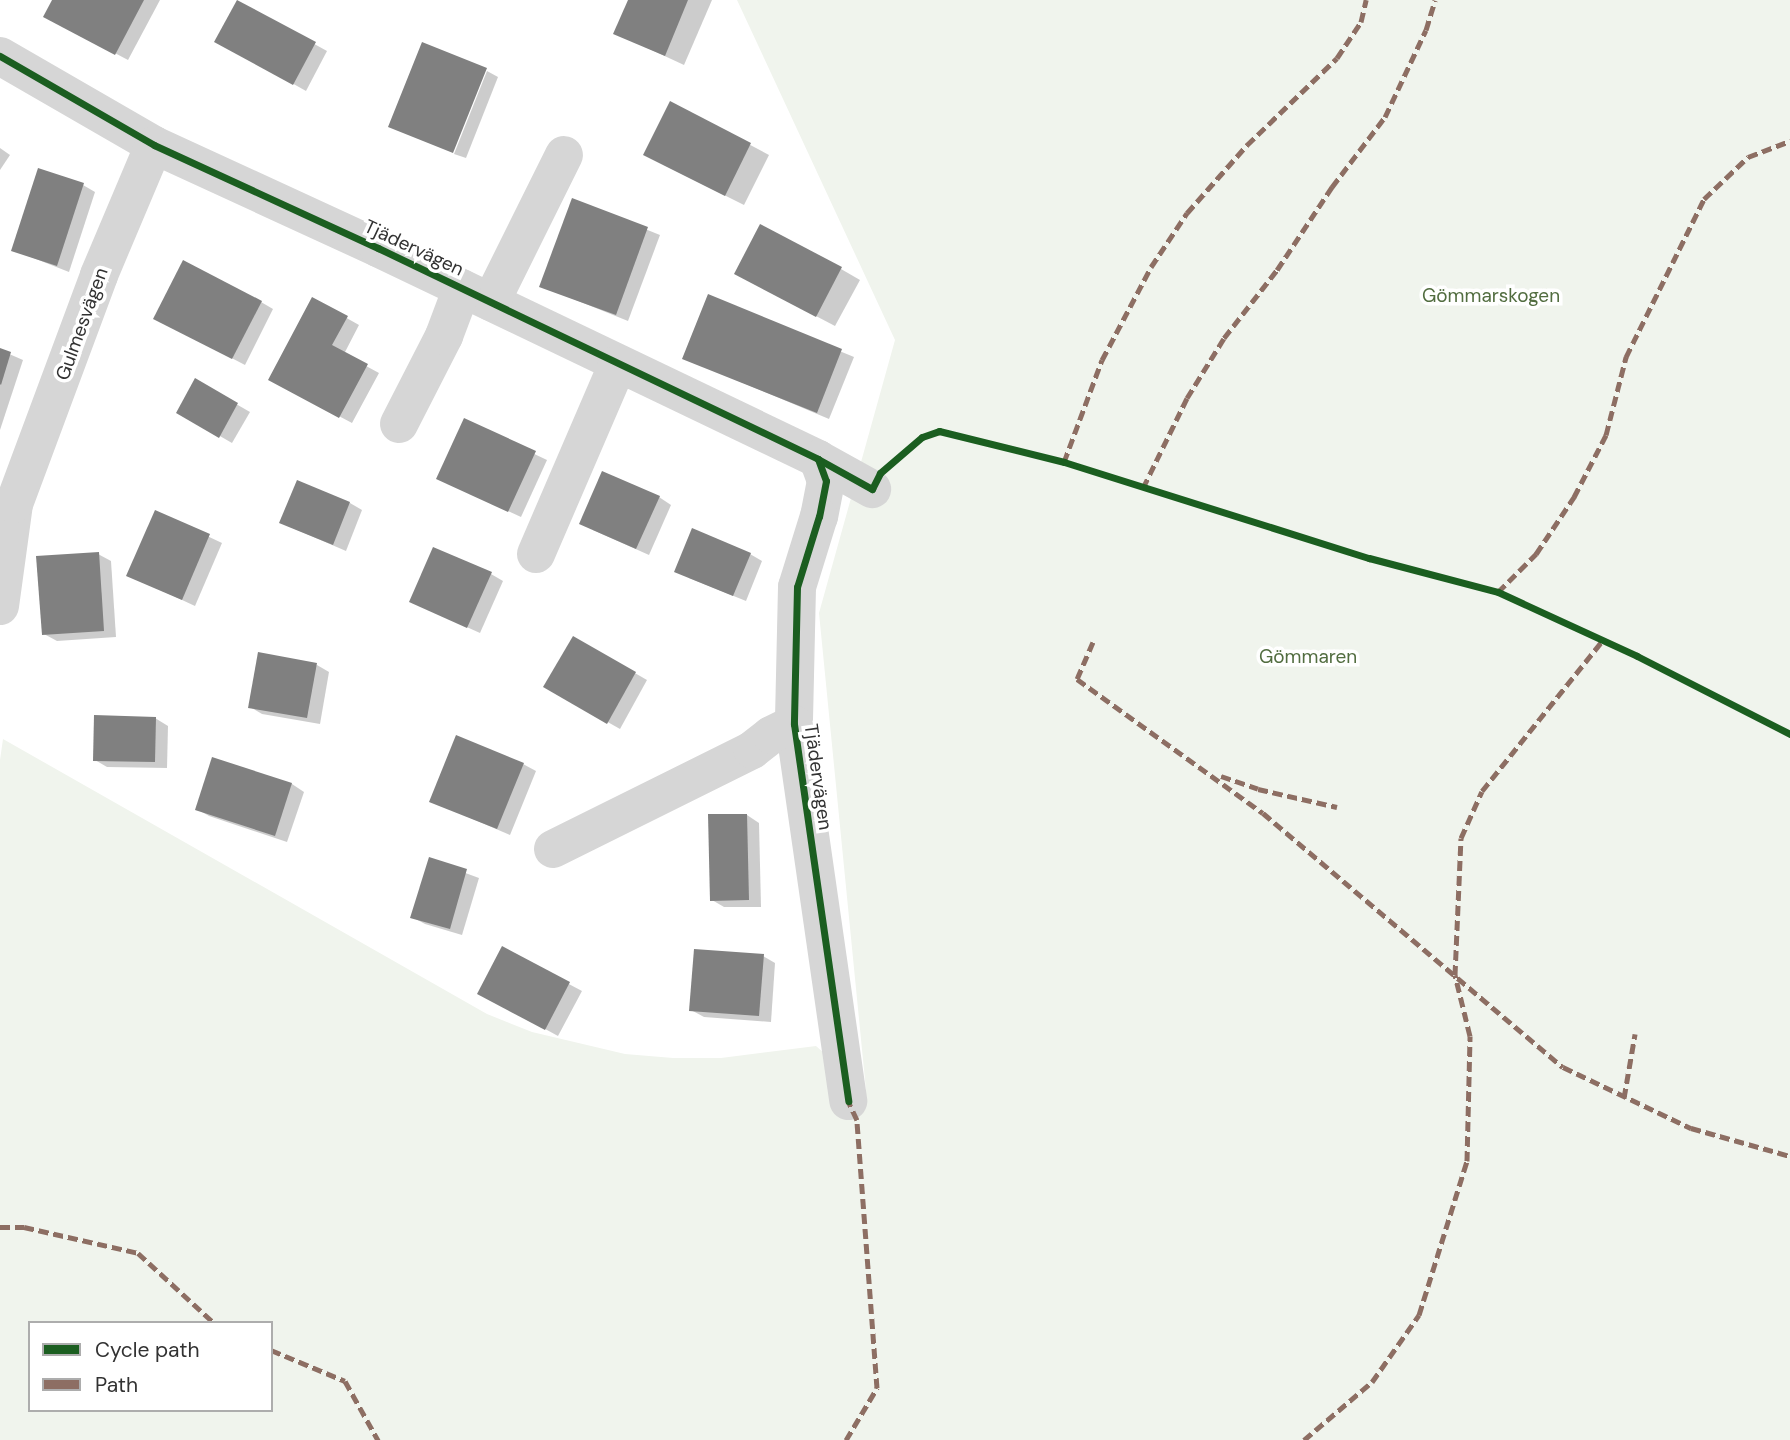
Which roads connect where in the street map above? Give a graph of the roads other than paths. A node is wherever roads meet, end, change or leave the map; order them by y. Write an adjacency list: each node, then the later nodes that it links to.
1 (0, 56): 2 (street, Tjädervägen)
2 (154, 145): 4 (street, Tjädervägen); 9 (street, Gulmesvägen)
3 (564, 155): 4 (street)
4 (476, 295): 5 (street, Tjädervägen); 6 (street)
5 (618, 364): 7 (street, Tjädervägen); 10 (street)
6 (399, 424)
7 (818, 459): 8 (street, Tjädervägen); 12 (street, Tjädervägen)
8 (872, 489)
9 (7, 502): 11 (street, Gulmesvägen)
10 (536, 554)
11 (0, 606)
12 (794, 724): 13 (street); 14 (street, Tjädervägen)
13 (553, 849)
14 (849, 1101)

